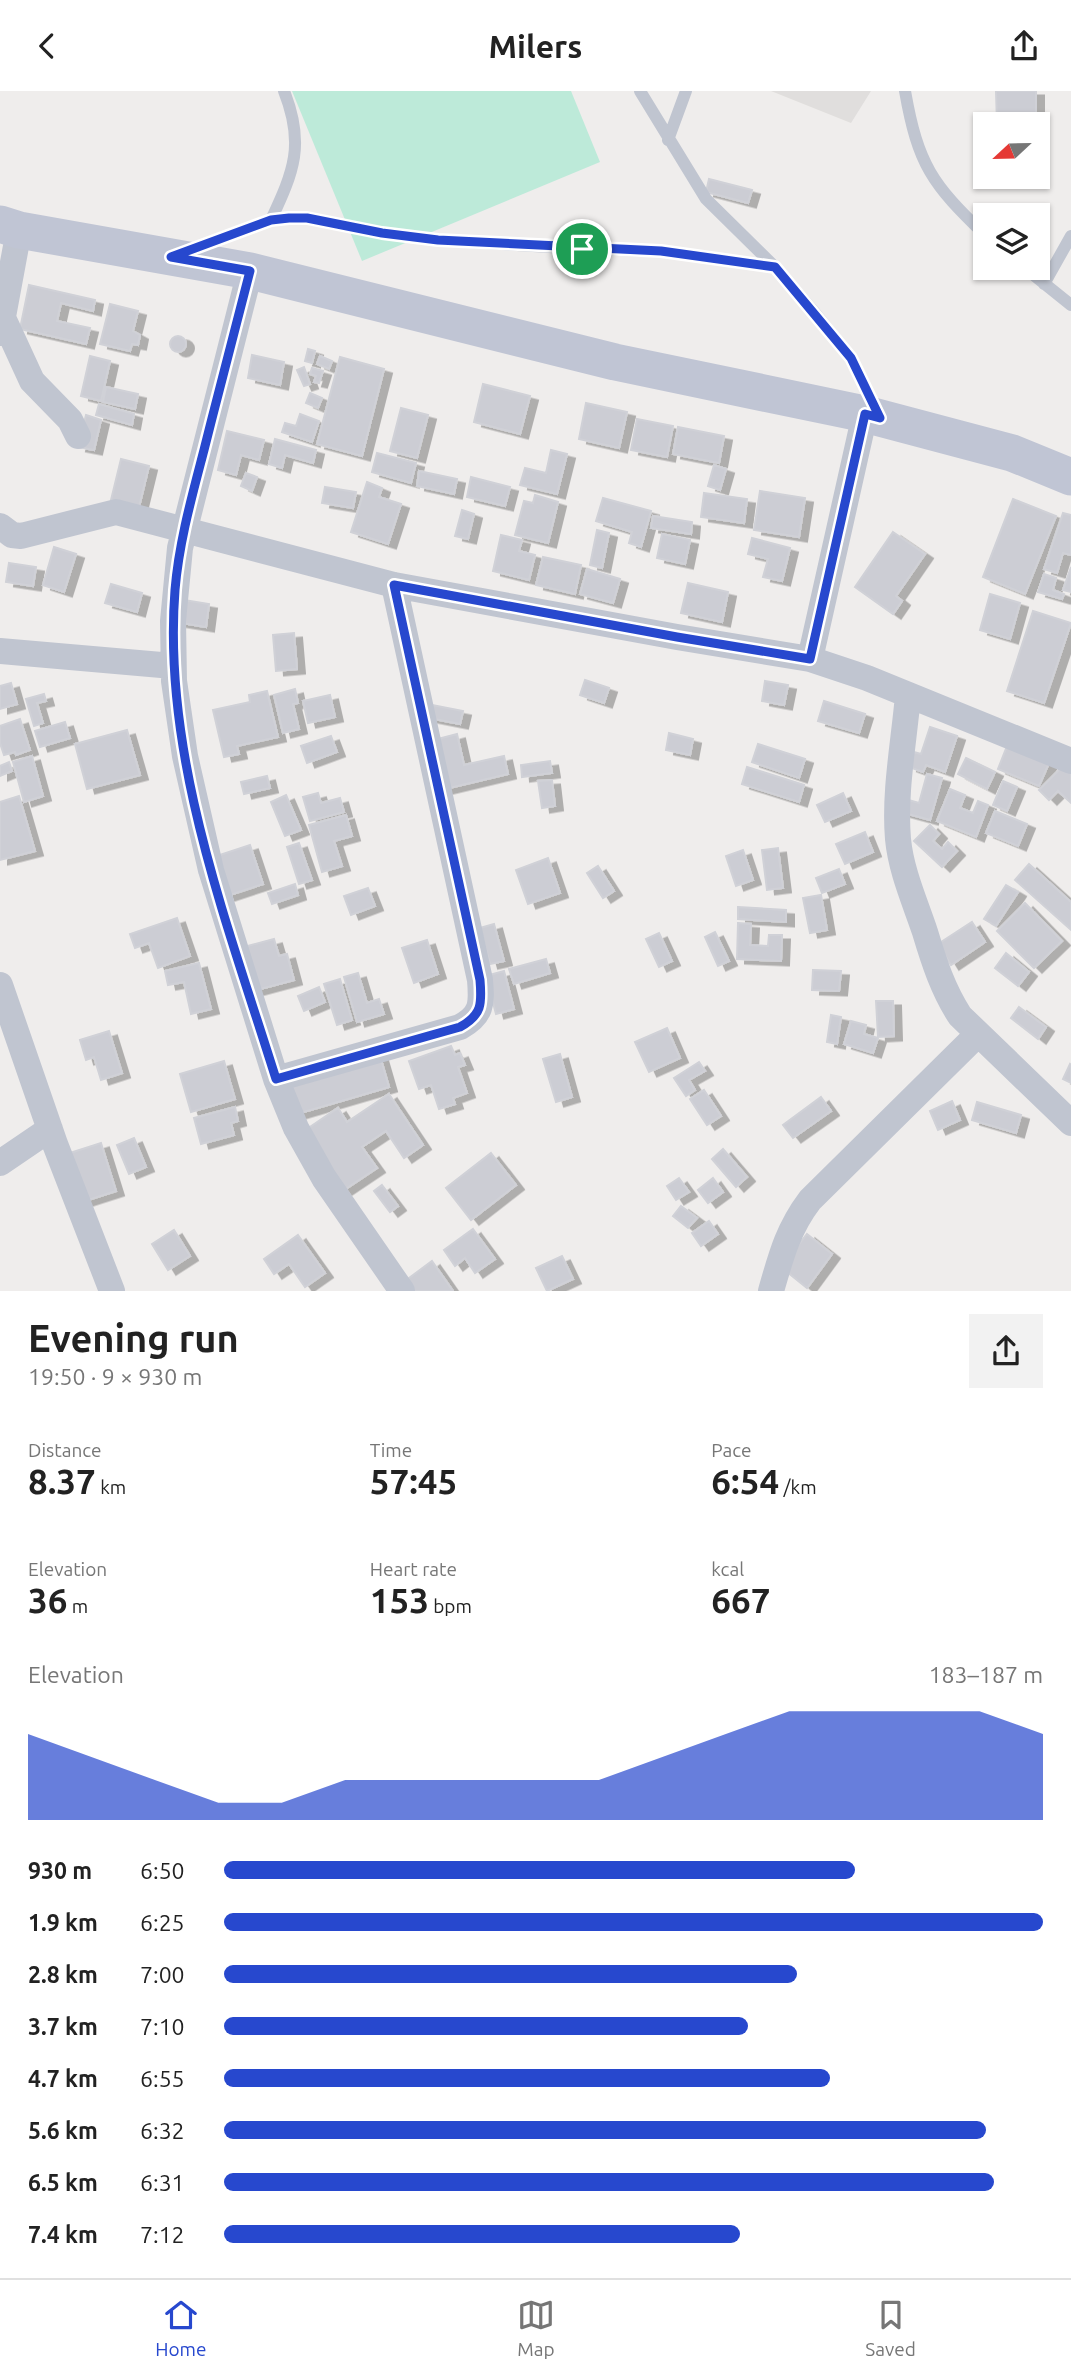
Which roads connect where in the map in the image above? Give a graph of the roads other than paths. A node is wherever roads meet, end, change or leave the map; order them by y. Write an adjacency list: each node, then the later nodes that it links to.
1 (284, 91): 6 (lane)
2 (640, 91): 5 (lane)
3 (686, 91): 5 (lane)
4 (905, 91): 7 (lane)
5 (668, 140): 11 (lane)
6 (271, 220): 10 (lane); 11 (lane)
7 (973, 223)
8 (10, 227): 10 (main road); 16 (street)
9 (1071, 236): 14 (lane)
10 (171, 257): 12 (main road)
11 (775, 267): 17 (lane)
12 (250, 271): 17 (main road); 21 (street)
13 (1039, 280): 14 (lane)
14 (1044, 284): 15 (lane)
15 (1071, 305)
16 (1, 326): 18 (street)
17 (872, 416): 19 (main road); 24 (street)
18 (78, 436)
19 (1071, 477)
20 (0, 526): 21 (street)
21 (183, 530): 22 (street); 25 (street)
22 (394, 585): 24 (street); 31 (street)
23 (0, 651): 25 (street)
24 (810, 659): 26 (street)
25 (173, 666): 31 (street)
26 (908, 695): 27 (street); 30 (street)
27 (1071, 761)
28 (0, 985): 29 (street)
29 (7, 1025): 33 (street)
30 (978, 1034): 32 (street); 37 (street)
31 (276, 1079): 36 (street)
32 (1071, 1123)
33 (50, 1129): 34 (street); 35 (street)
34 (0, 1163)
35 (111, 1291)
36 (402, 1291)
37 (771, 1291)

